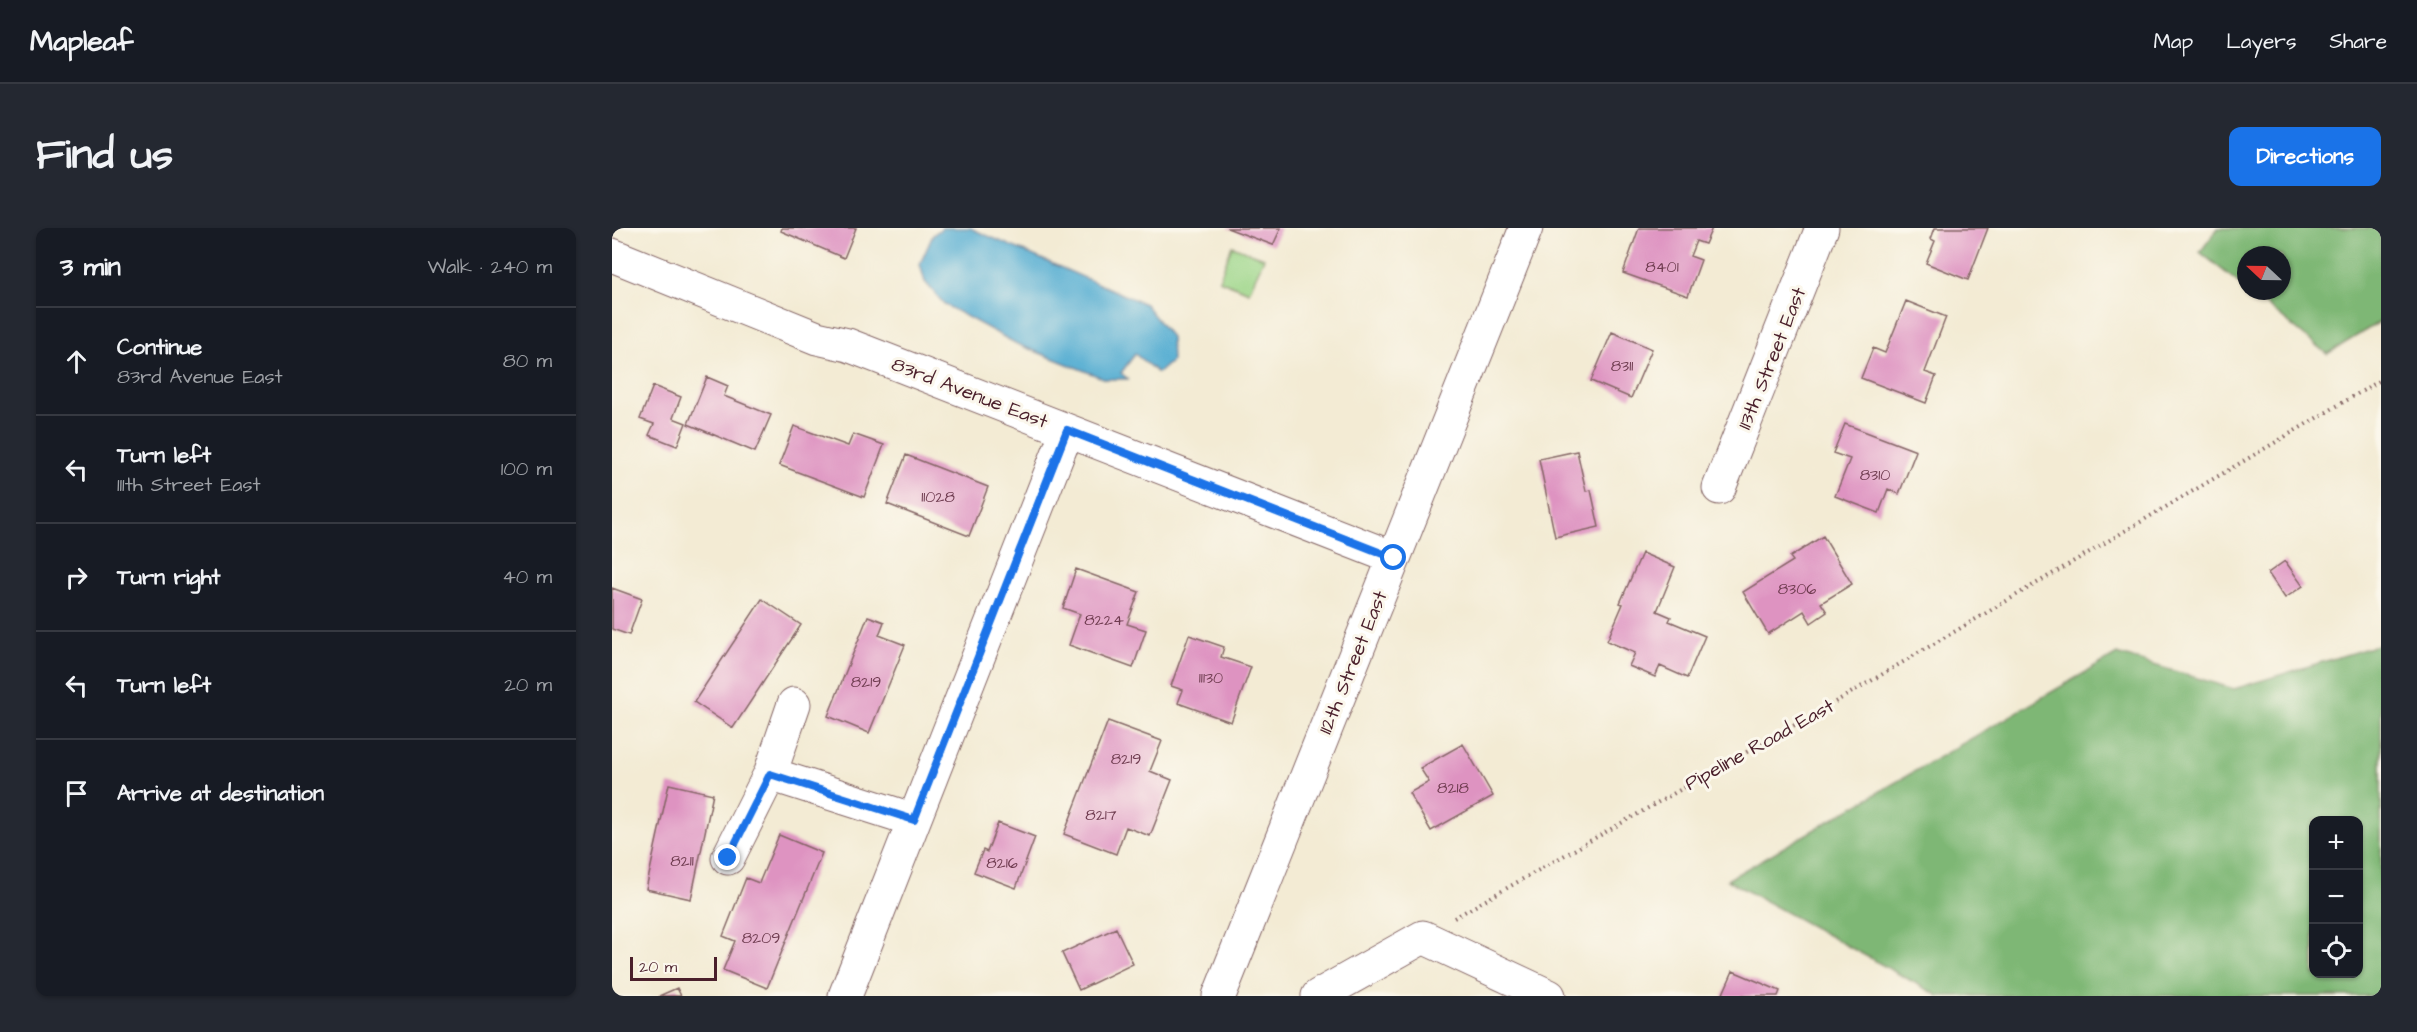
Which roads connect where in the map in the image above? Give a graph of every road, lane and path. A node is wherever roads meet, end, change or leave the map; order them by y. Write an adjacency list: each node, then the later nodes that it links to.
1 (1526, 228): 7 (street, 112th Street East)
2 (1822, 228): 6 (street, 113th Street East)
3 (612, 255): 5 (street, 83rd Avenue East)
4 (2381, 380): 12 (path, Pipeline Road East)
5 (1067, 430): 7 (street, 83rd Avenue East); 10 (street)
6 (1719, 488)
7 (1394, 558): 14 (street, 112th Street East)
8 (794, 704): 9 (street)
9 (770, 774): 10 (street); 11 (street)
10 (914, 820): 13 (street)
11 (728, 858)
12 (1423, 937): 15 (street); 16 (street)
13 (844, 996)
14 (1220, 996)
15 (1318, 996)
16 (1549, 996)

